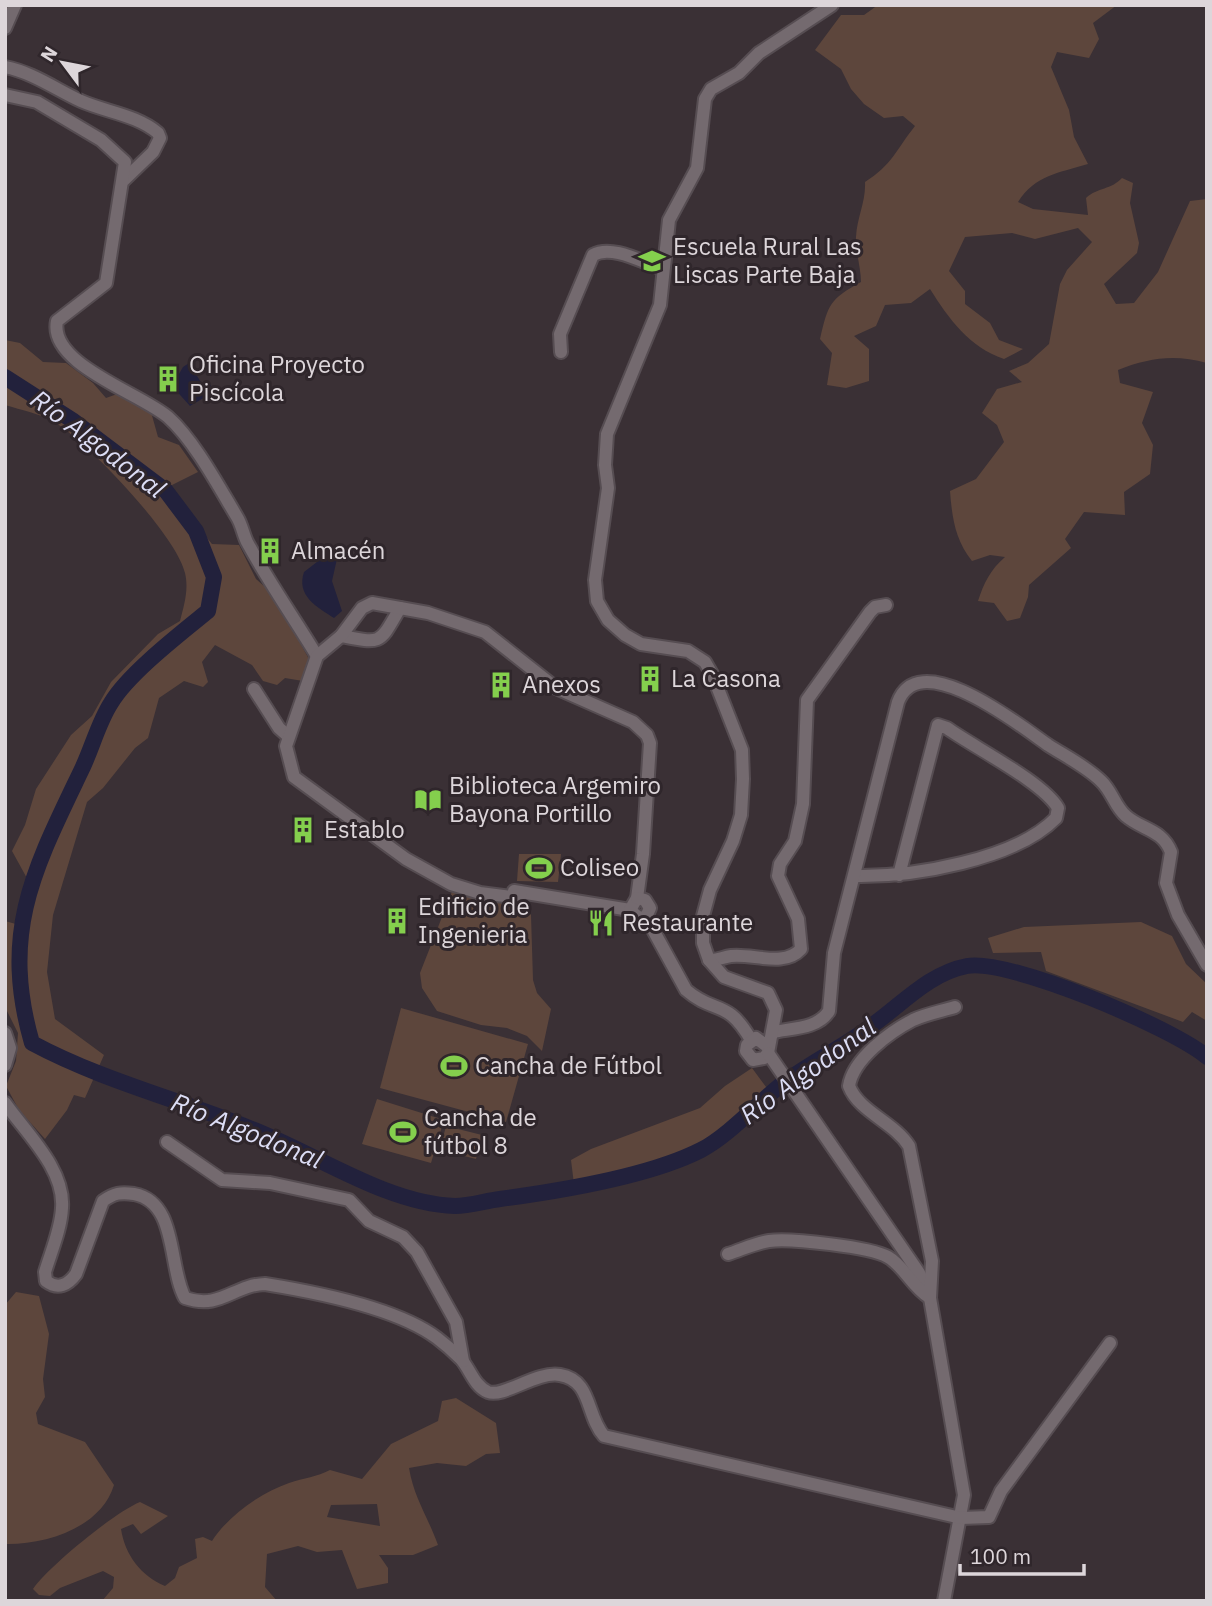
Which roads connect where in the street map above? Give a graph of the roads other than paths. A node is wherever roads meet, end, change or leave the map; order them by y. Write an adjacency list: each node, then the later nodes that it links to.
1 (15, 5): 3 (street)
2 (831, 5): 7 (street)
3 (5, 28)
4 (5, 67): 6 (street)
5 (5, 95): 6 (street)
6 (124, 180): 12 (street)
7 (663, 269): 8 (street); 20 (street)
8 (561, 352)
9 (886, 605): 20 (street)
10 (400, 608): 11 (street); 11 (street); 17 (street)
11 (341, 636): 12 (street)
12 (317, 656): 14 (street)
13 (254, 689): 14 (street)
14 (288, 738): 18 (street)
15 (899, 875): 15 (street); 16 (street)
16 (855, 876): 21 (street); 23 (street)
17 (638, 898): 18 (street); 19 (street)
18 (630, 910): 19 (street)
19 (646, 917): 25 (street)
20 (709, 960): 23 (street)
21 (1207, 965)
22 (955, 1007): 31 (street)
23 (773, 1031): 26 (street)
24 (5, 1033): 27 (street)
25 (751, 1040): 26 (street); 26 (street)
26 (768, 1050): 31 (street)
27 (5, 1065)
28 (5, 1103): 33 (street)
29 (167, 1142): 33 (street)
30 (728, 1254): 31 (street)
31 (930, 1298): 34 (street)
32 (1110, 1343): 34 (street)
33 (463, 1361): 34 (street)
34 (961, 1518): 35 (street)
35 (944, 1601)

